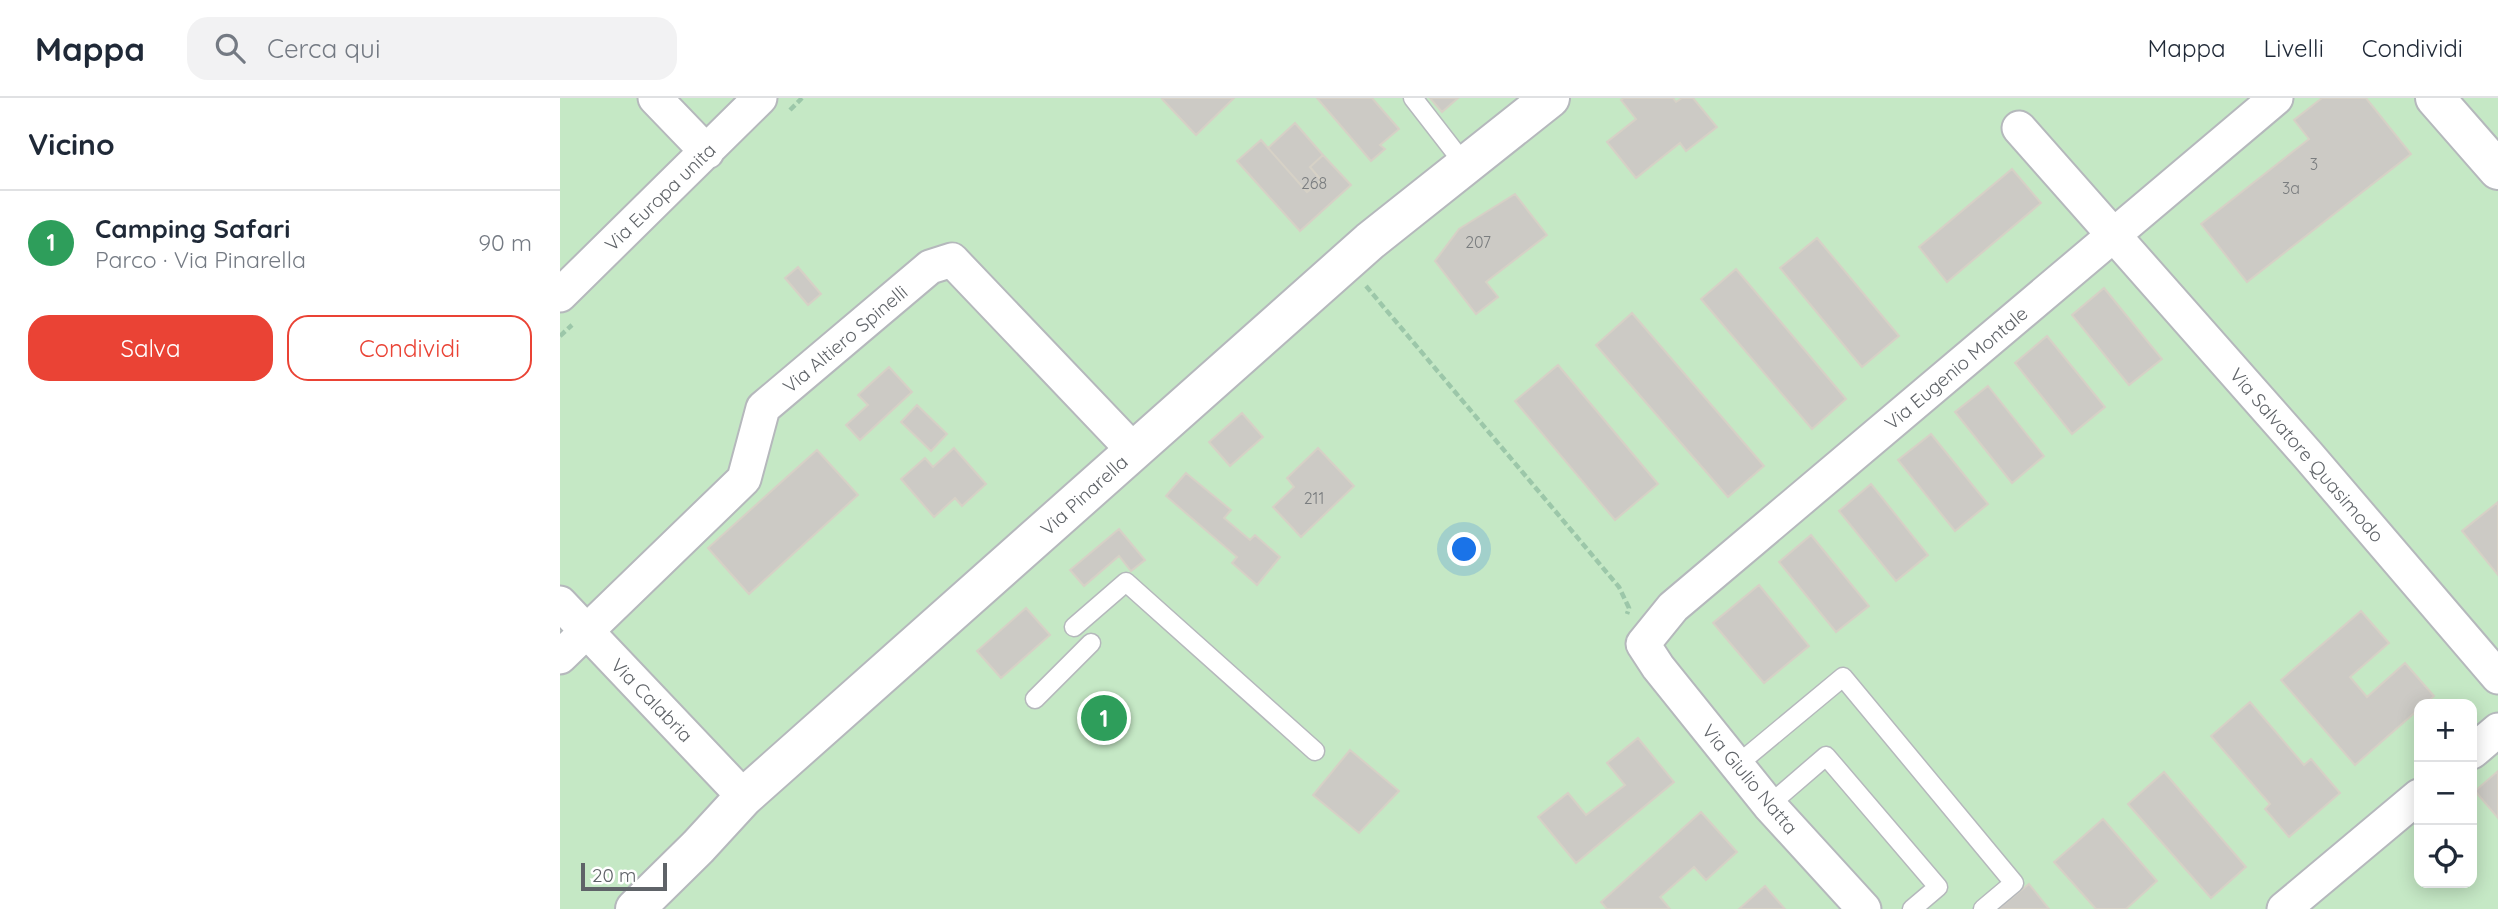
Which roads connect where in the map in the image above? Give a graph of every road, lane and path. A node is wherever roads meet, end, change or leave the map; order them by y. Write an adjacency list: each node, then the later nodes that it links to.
1 (655, 98): 8 (street)
2 (760, 98): 8 (street, Via Europa unita)
3 (1413, 98): 9 (lane)
4 (1550, 98): 9 (street, Via Pinarella)
5 (2276, 98): 11 (street, Via Eugenio Montale)
6 (2435, 98): 10 (street)
7 (2019, 128): 11 (street, Via Salvatore Quasimodo)
8 (707, 152): 13 (street, Via Europa unita)
9 (1465, 165): 12 (street, Via Pinarella)
10 (2498, 170)
11 (2114, 235): 18 (street, Via Eugenio Montale); 21 (street, Via Salvatore Quasimodo)
12 (1346, 262): 14 (street, Via Pinarella); 18 (path)
13 (560, 295)
14 (1134, 451): 17 (street, Via Altiero Spinelli); 27 (street, Via Pinarella)
15 (560, 603): 17 (street, Via Calabria)
16 (1074, 627): 25 (lane)
17 (587, 632): 20 (street); 27 (street, Via Calabria)
18 (1634, 634): 26 (street, Via Giulio Natta)
19 (1091, 643): 22 (lane)
20 (560, 657)
21 (2498, 677)
22 (1035, 699)
23 (2498, 730): 24 (street)
24 (2477, 748)
25 (1315, 751)
26 (1737, 765): 29 (street, Via Giulio Natta); 33 (lane)
27 (744, 797): 30 (street, Via Pinarella)
28 (2414, 800): 34 (street)
29 (1769, 805): 31 (street, Via Giulio Natta); 32 (lane)
30 (635, 909)
31 (1864, 909)
32 (1912, 909)
33 (1983, 909)
34 (2284, 909)

